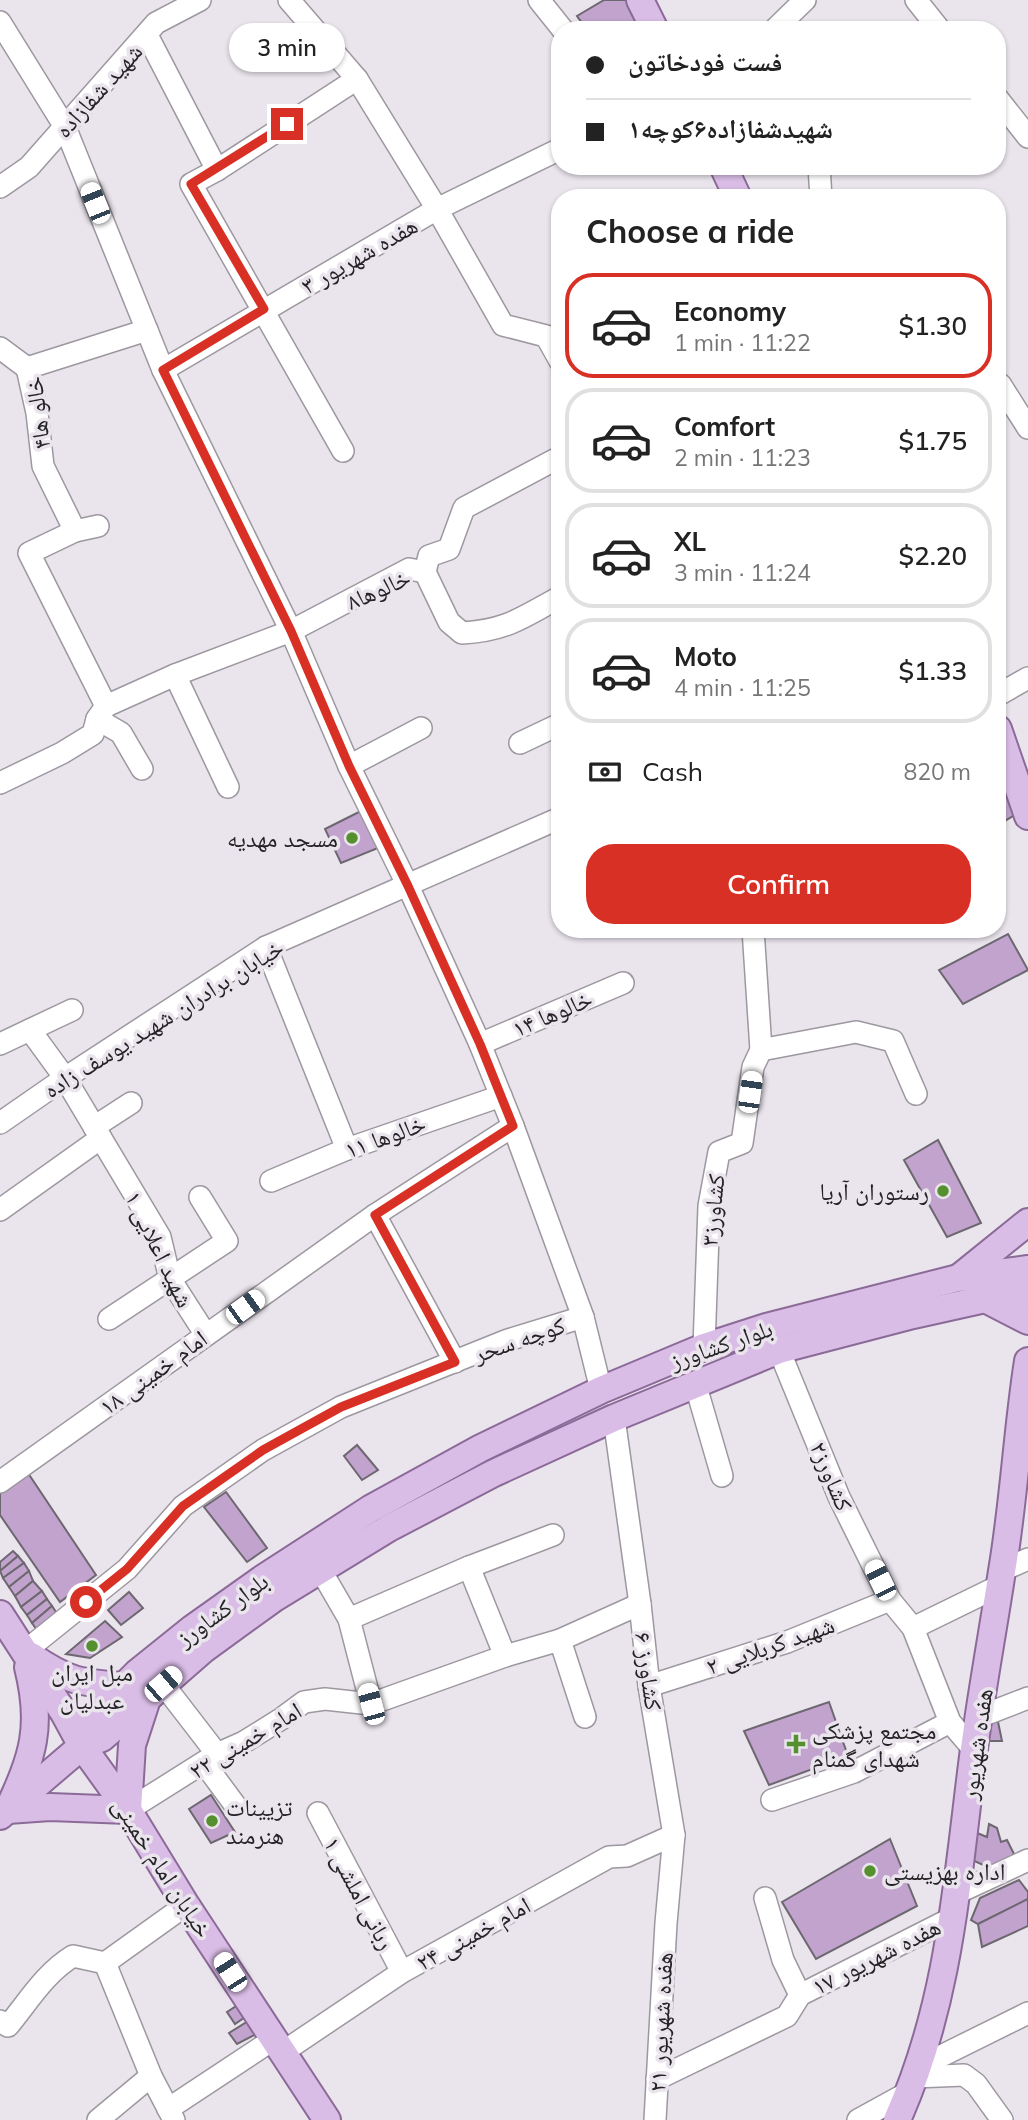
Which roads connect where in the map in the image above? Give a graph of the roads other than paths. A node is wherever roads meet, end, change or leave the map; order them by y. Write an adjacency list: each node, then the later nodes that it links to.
1 (200, 0): 12 (street, شهید شفازاده)
2 (289, 0): 13 (street)
3 (539, 0): 7 (street)
4 (640, 0): 8 (main road)
5 (916, 0): 10 (street)
6 (802, 1): 9 (street)
7 (556, 21)
8 (651, 21)
9 (783, 21)
10 (933, 21)
11 (0, 22): 15 (street)
12 (147, 35): 15 (street, شهید شفازاده); 18 (street)
13 (357, 79): 18 (street); 20 (street)
14 (1006, 109): 16 (street)
15 (65, 127): 19 (street, شهید شفازاده); 22 (street)
16 (1028, 136)
17 (551, 153): 20 (street, هفده شهریور ۳)
18 (216, 170): 21 (street)
19 (0, 187)
20 (437, 209): 21 (street, هفده شهریور ۳); 23 (street)
21 (264, 309): 26 (street, هفده شهریور ۳); 29 (street)
22 (147, 330): 25 (street, خالو ها۴); 26 (street)
23 (551, 345)
24 (0, 348): 25 (street)
25 (27, 368): 32 (street, خالو ها۴)
26 (163, 370): 35 (street)
27 (1006, 393): 28 (street)
28 (1028, 428)
29 (343, 451)
30 (551, 462): 33 (street)
31 (98, 526): 32 (street)
32 (75, 531): 39 (street)
33 (425, 572): 34 (street, خالوها۸); 35 (street, خالوها۸)
34 (551, 602)
35 (291, 631): 36 (street, خالوها۸); 44 (street)
36 (175, 675): 39 (street, خالوها۸); 47 (street)
37 (1028, 678): 38 (street)
38 (1006, 690)
39 (101, 712): 45 (street); 46 (street)
40 (421, 728): 44 (street)
41 (551, 728): 42 (street)
42 (520, 743)
43 (1006, 752): 48 (main road)
44 (349, 766): 50 (street)
45 (142, 769)
46 (0, 783)
47 (228, 786)
48 (1028, 816)
49 (551, 822): 50 (street, خیابان برادران شهید یوسف زاده)
50 (408, 886): 52 (street, خیابان برادران شهید یوسف زاده); 57 (street)
51 (755, 938): 58 (street)
52 (266, 947): 59 (street, خیابان برادران شهید یوسف زاده); 66 (street)
53 (624, 983): 57 (street, خالوها ۱۴)
54 (72, 1010): 55 (street)
55 (30, 1030): 56 (street); 59 (street, شهید اعلایی ۱)
56 (0, 1044)
57 (480, 1044): 61 (street)
58 (761, 1050): 60 (street); 80 (street, کشاورز۳)
59 (65, 1078): 63 (street, خیابان برادران شهید یوسف زاده); 65 (street, شهید اعلایی ۱)
60 (916, 1094)
61 (501, 1096): 64 (street); 66 (street, خالوها ۱۱)
62 (131, 1103): 65 (street)
63 (0, 1124)
64 (513, 1126): 70 (street, امام خمینی ۱۸); 76 (street)
65 (97, 1133): 69 (street); 73 (street, شهید اعلایی ۱)
66 (347, 1149): 67 (street, خالوها ۱۱)
67 (271, 1181)
68 (200, 1197): 73 (street)
69 (0, 1210)
70 (375, 1215): 79 (street, امام خمینی ۱۸); 82 (street)
71 (1028, 1222): 74 (main road)
72 (1028, 1269): 74 (main road, بلوار کشاورز)
73 (170, 1279): 77 (street); 79 (street, شهید اعلایی ۱)
74 (974, 1288): 75 (main road, بلوار کشاورز); 78 (main road); 80 (main road, بلوار کشاورز); 81 (main road, بلوار کشاورز)
75 (1028, 1294)
76 (583, 1317): 82 (street, کوچه سحر); 85 (street)
77 (109, 1319)
78 (1028, 1321)
79 (206, 1335): 87 (street, امام خمینی ۱۸)
80 (704, 1347): 85 (main road, بلوار کشاورز)
81 (779, 1350): 84 (main road, بلوار کشاورز); 94 (street, کشاورز۲)
82 (455, 1362): 100 (street, کوچه سحر)
83 (1027, 1370): 93 (main road, هفده شهریور)
84 (695, 1383): 86 (main road, بلوار کشاورز); 88 (street)
85 (601, 1390): 103 (main road, بلوار کشاورز)
86 (614, 1418): 92 (main road, بلوار کشاورز); 95 (street, کشاورز ۶)
87 (4, 1470)
88 (722, 1476)
89 (553, 1535): 91 (street)
90 (1028, 1559): 93 (street)
91 (469, 1567): 97 (street); 101 (street)
92 (320, 1569): 97 (street); 103 (main road, بلوار کشاورز)
93 (1001, 1578): 98 (street); 107 (main road, هفده شهریور)
94 (890, 1600): 98 (street, کشاورز۲); 102 (street, شهید کربلایی ۲)
95 (640, 1604): 99 (street); 102 (street, کشاورز ۶)
96 (0, 1614): 100 (main road, خیابان امام خمینی)
97 (349, 1619): 105 (street)
98 (913, 1628): 108 (street, کشاورز۲)
99 (559, 1640): 101 (street); 106 (street)
100 (24, 1652): 103 (main road); 109 (main road, خیابان امام خمینی); 115 (main road)
101 (505, 1656): 105 (street)
102 (649, 1686): 117 (street, کشاورز ۶)
103 (145, 1687): 109 (main road, بلوار کشاورز); 111 (street); 114 (main road)
104 (1028, 1698): 107 (street)
105 (371, 1704): 111 (street, امام خمینی ۲۲)
106 (585, 1717)
107 (979, 1717): 110 (main road, هفده شهریور)
108 (950, 1722): 110 (street, کشاورز۲); 112 (street)
109 (82, 1746): 114 (main road, خیابان امام خمینی); 115 (main road, بلوار کشاورز)
110 (974, 1750): 121 (main road, هفده شهریور)
111 (211, 1759): 113 (street); 114 (street, امام خمینی ۲۲)
112 (772, 1800)
113 (235, 1805)
114 (128, 1810): 115 (main road); 120 (main road, خیابان امام خمینی)
115 (4, 1813)
116 (318, 1813): 124 (street, ربانی املشی ۱)
117 (674, 1835): 122 (street, کشاورز ۶); 124 (street, امام خمینی ۲۴)
118 (1028, 1860): 121 (street, هفده شهریور ۱۷)
119 (765, 1898): 125 (street)
120 (186, 1905): 123 (street); 128 (main road, خیابان امام خمینی)
121 (956, 1905): 125 (street, هفده شهریور ۱۷); 131 (main road, هفده شهریور)
122 (666, 1923): 130 (street, هفده شهریور ۲۱)
123 (105, 1963): 127 (street); 129 (street)
124 (402, 1972): 128 (street, امام خمینی ۲۴)
125 (800, 1995): 130 (street, هفده شهریور ۱۷)
126 (1028, 2013): 131 (street)
127 (0, 2021)
128 (278, 2045): 132 (street, امام خمینی ۲۴); 134 (main road, خیابان امام خمینی)
129 (151, 2076): 132 (street); 133 (street)
130 (657, 2079): 135 (street, هفده شهریور ۲۱)
131 (915, 2079): 136 (street); 137 (main road, هفده شهریور); 138 (street)
132 (171, 2115)
133 (98, 2120)
134 (327, 2120)
135 (655, 2120)
136 (858, 2120)
137 (897, 2120)
138 (1002, 2120)

